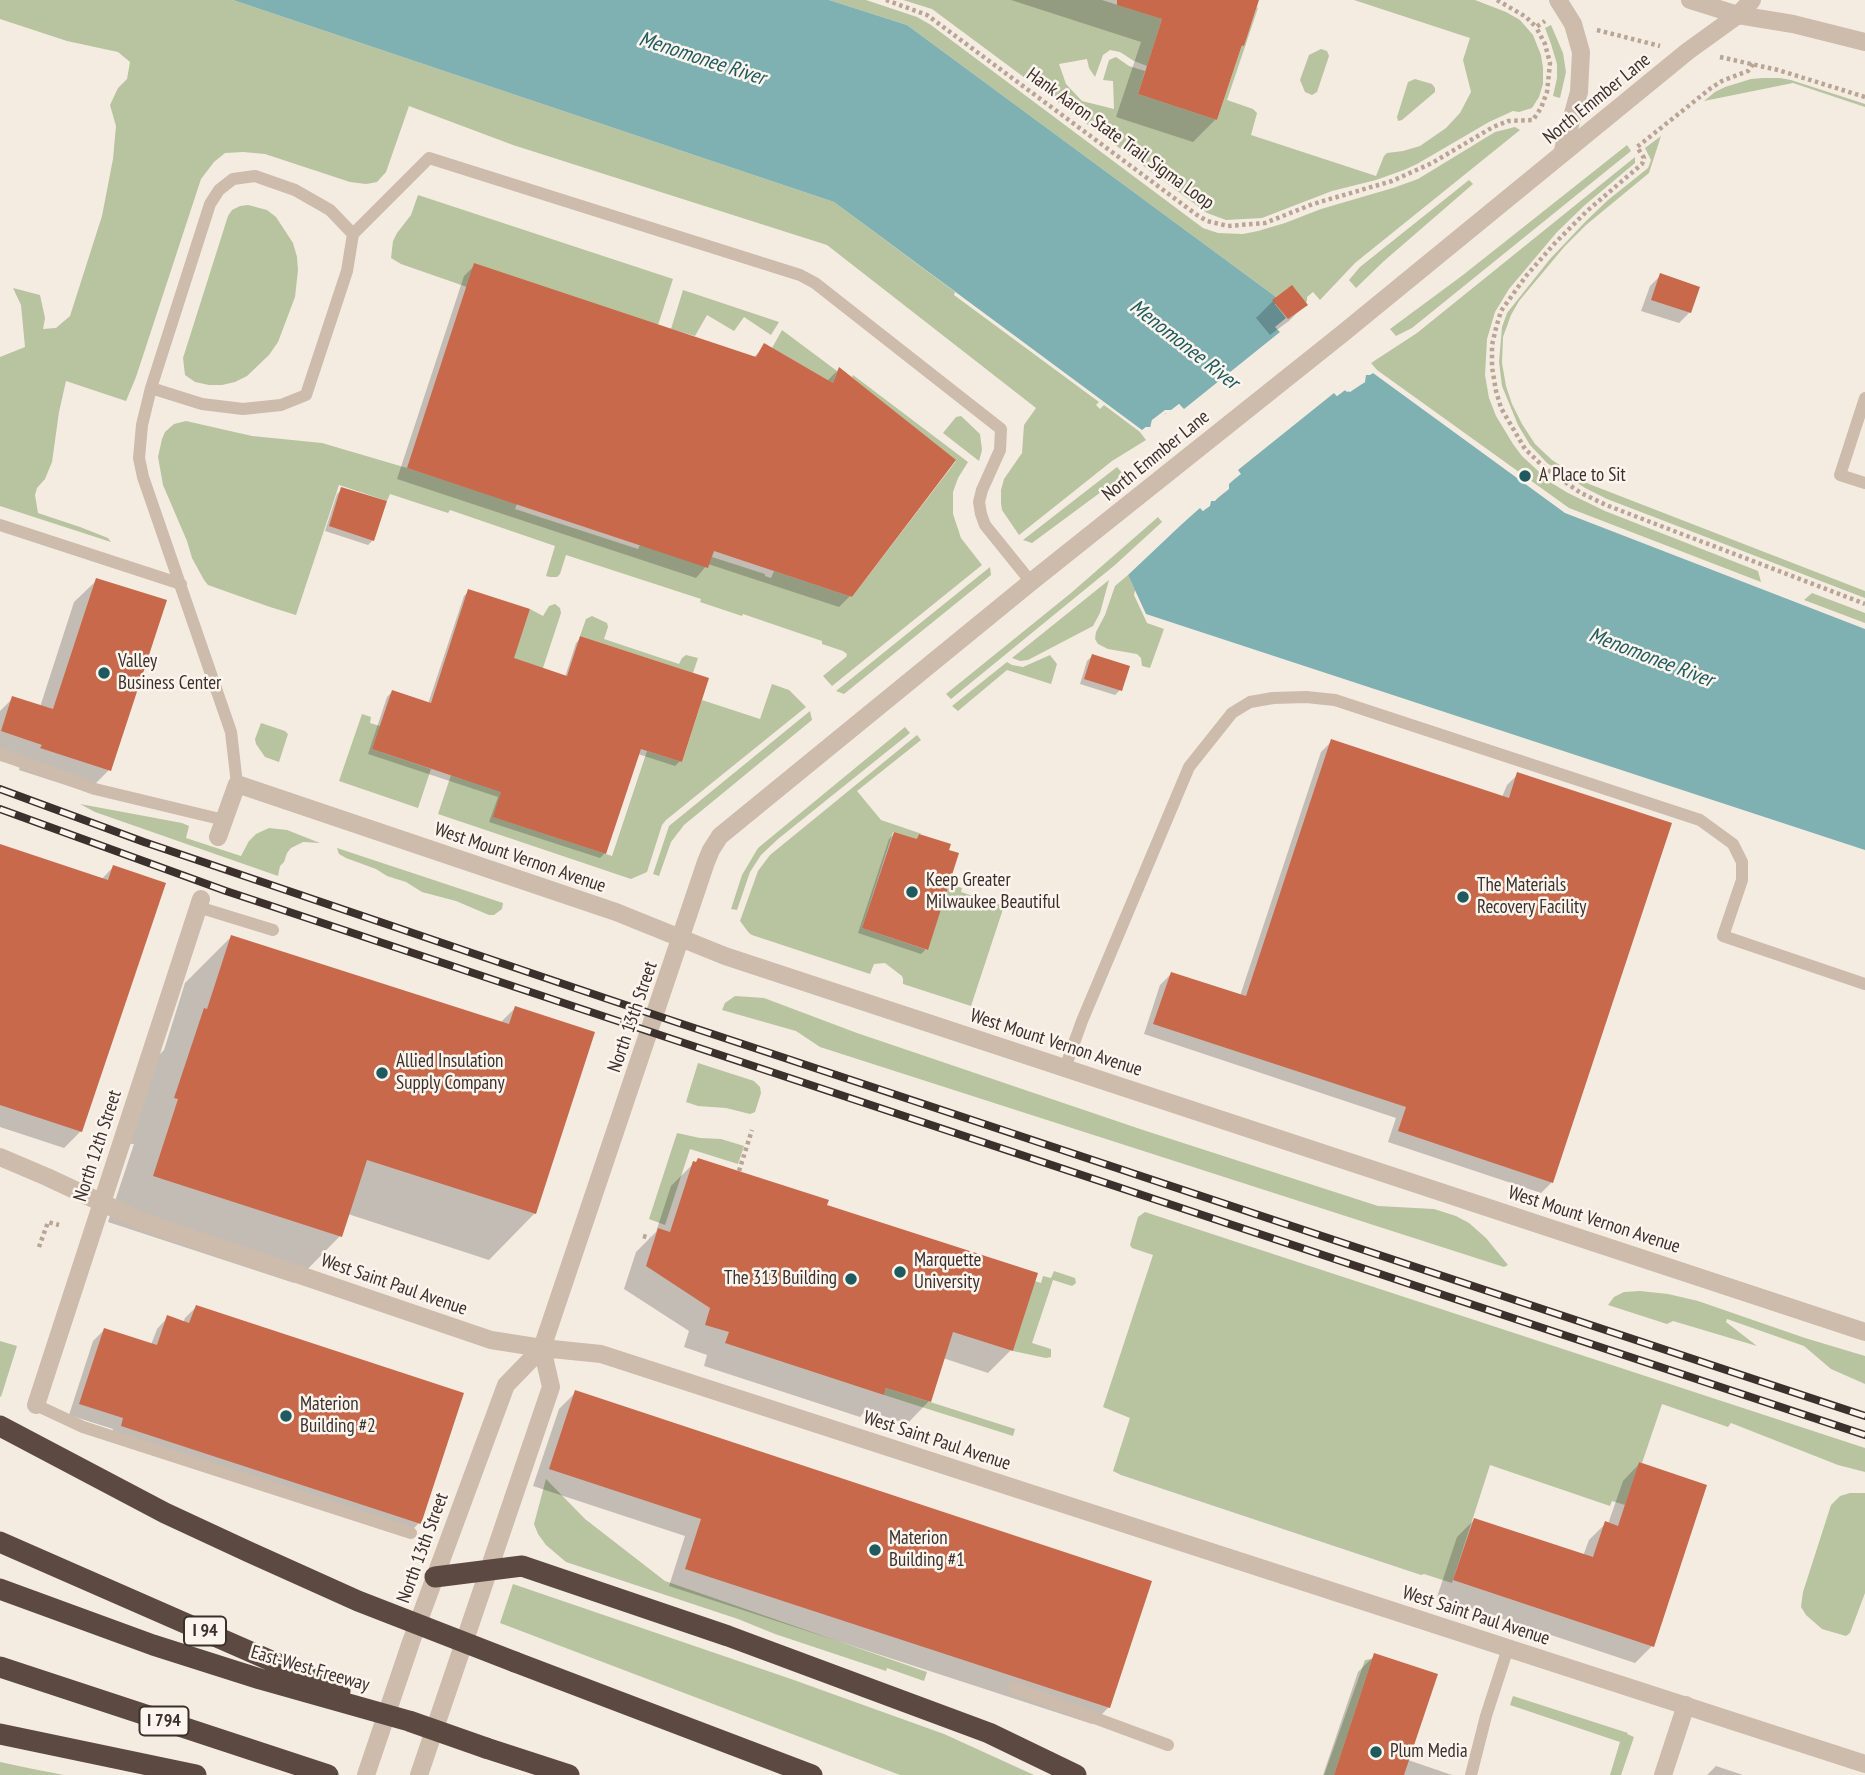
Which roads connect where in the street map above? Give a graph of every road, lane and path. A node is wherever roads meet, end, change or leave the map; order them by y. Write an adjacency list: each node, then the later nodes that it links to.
1 (886, 0): 8 (path, Hank Aaron State Trail Sigma Loop)
2 (1497, 0): 8 (path)
3 (1558, 0): 15 (street)
4 (1690, 0): 6 (street)
5 (1752, 0): 6 (street, North Emmber Lane)
6 (1738, 15): 10 (street); 15 (street, North Emmber Lane)
7 (1547, 19): 8 (path)
8 (1536, 27)
9 (1593, 28): 11 (path)
10 (1865, 42)
11 (1649, 44)
12 (1734, 59): 13 (path)
13 (1753, 64): 14 (path); 23 (path)
14 (1865, 97)
15 (1562, 154): 21 (street, North Emmber Lane)
16 (353, 234): 17 (lane); 17 (lane); 21 (lane)
17 (151, 388): 22 (lane)
18 (1865, 398): 19 (lane)
19 (1865, 483)
20 (0, 525): 22 (lane)
21 (1031, 582): 29 (street, North Emmber Lane)
22 (181, 584): 25 (lane)
23 (1865, 604)
24 (0, 754): 26 (lane)
25 (237, 784): 26 (street); 29 (street, West Mount Vernon Avenue)
26 (221, 828)
27 (199, 903): 28 (lane); 35 (street, North 12th Street)
28 (272, 930)
29 (681, 938): 31 (street, West Mount Vernon Avenue); 41 (street, North 13th Street)
30 (1865, 984): 31 (lane)
31 (1065, 1068): 40 (street, West Mount Vernon Avenue)
32 (752, 1130): 34 (path)
33 (0, 1157): 35 (street, West Saint Paul Avenue)
34 (739, 1171)
35 (102, 1203): 41 (street, West Saint Paul Avenue); 42 (street, North 12th Street)
36 (59, 1225): 39 (path)
37 (643, 1236): 38 (path)
38 (650, 1238)
39 (39, 1247)
40 (1865, 1332)
41 (542, 1348): 46 (street); 47 (street, North 13th Street); 49 (street, West Saint Paul Avenue)
42 (36, 1405): 44 (lane)
43 (0, 1426): 62 (highway, bridge)
44 (411, 1533)
45 (0, 1542): 53 (highway, I 94, bridge)
46 (488, 1570): 47 (highway); 60 (street); 63 (highway)
47 (435, 1577): 59 (street, North 13th Street)
48 (0, 1589): 53 (highway, East-West Freeway, bridge)
49 (1508, 1648): 52 (street, West Saint Paul Avenue); 64 (lane)
50 (0, 1667): 58 (highway, I 794)
51 (1014, 1688): 55 (lane)
52 (1686, 1706): 56 (street, West Saint Paul Avenue); 65 (street)
53 (409, 1721): 61 (highway, East-West Freeway / I 94, bridge)
54 (0, 1734): 57 (highway)
55 (1168, 1745)
56 (1865, 1764)
57 (196, 1775)
58 (328, 1775)
59 (366, 1775)
60 (419, 1775)
61 (569, 1775)
62 (811, 1775)
63 (1076, 1775)
64 (1471, 1775)
65 (1663, 1775)

